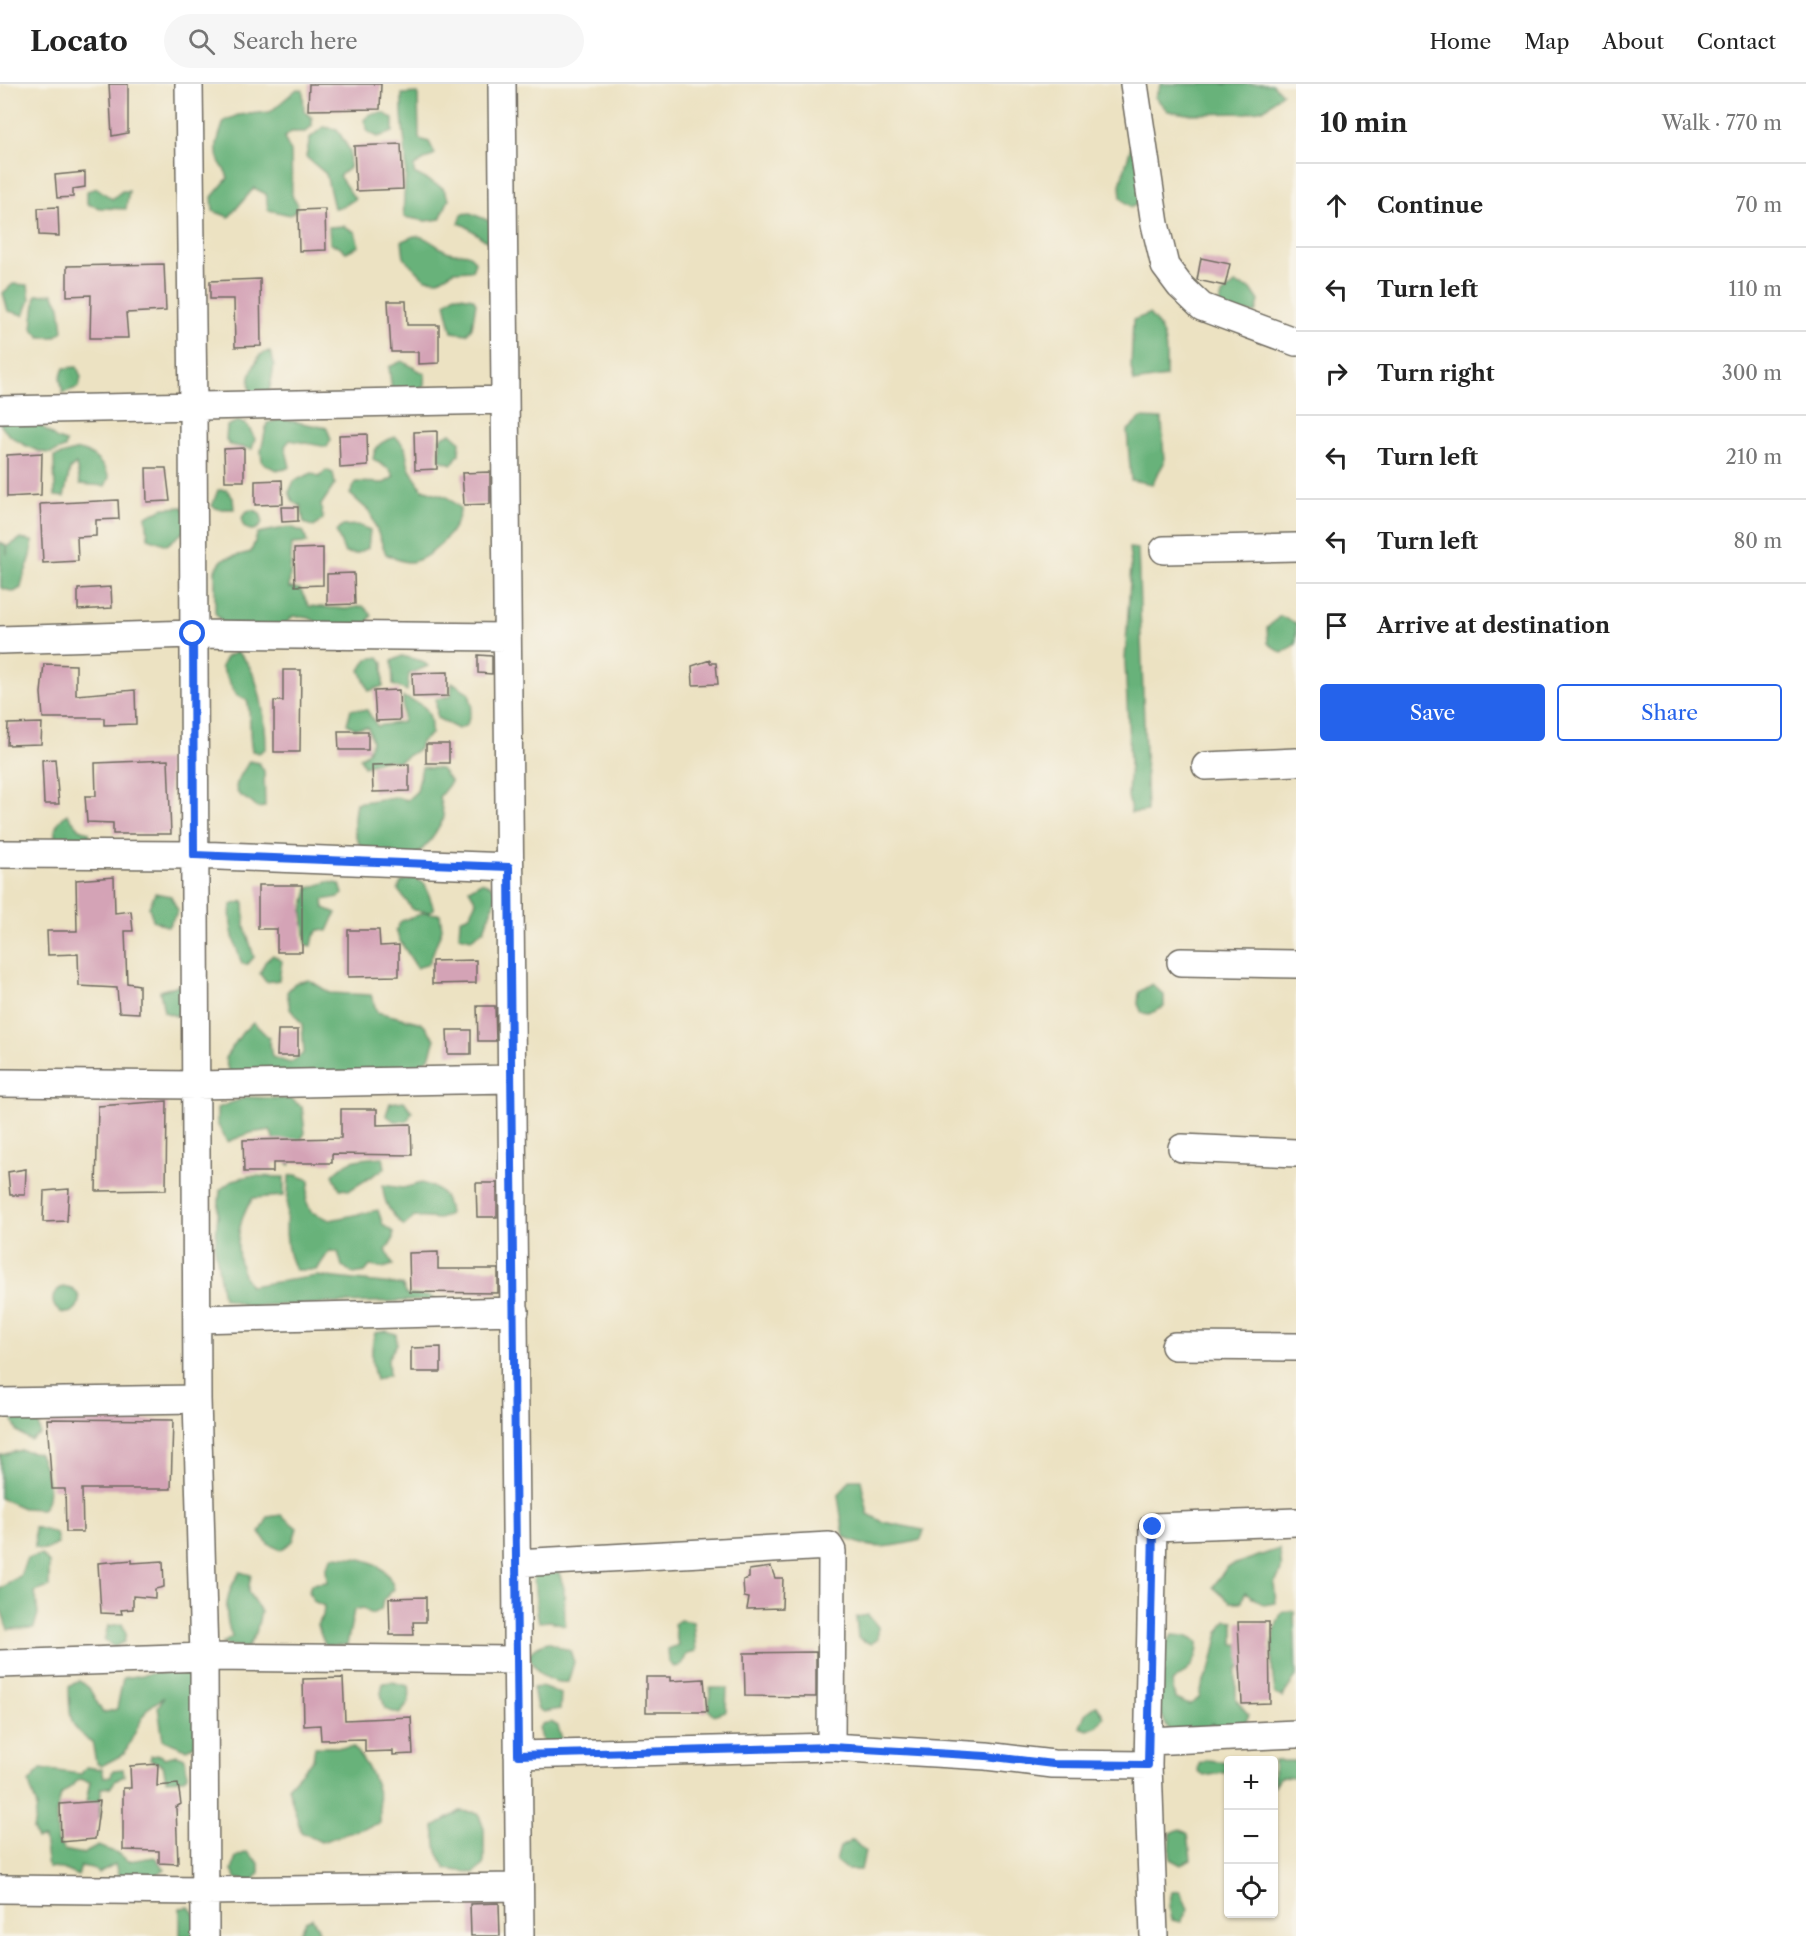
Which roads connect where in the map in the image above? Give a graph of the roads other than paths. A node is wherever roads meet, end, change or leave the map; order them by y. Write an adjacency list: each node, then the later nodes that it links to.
1 (189, 84): 6 (street)
2 (502, 84): 5 (street)
3 (1134, 84): 4 (street)
4 (1296, 342)
5 (505, 400): 6 (street); 11 (street)
6 (193, 405): 7 (street); 10 (street)
7 (0, 410)
8 (1296, 547): 9 (street)
9 (1164, 550)
10 (193, 634): 11 (street); 12 (street); 16 (street)
11 (507, 637): 17 (street)
12 (0, 640)
13 (1296, 762): 14 (street)
14 (1206, 766)
15 (0, 854): 16 (street)
16 (194, 855): 17 (street); 22 (street)
17 (509, 867): 20 (street)
18 (1181, 962): 19 (street)
19 (1296, 964)
20 (510, 1079): 22 (street); 25 (street)
21 (0, 1083): 22 (street)
22 (196, 1085): 26 (street)
23 (1182, 1148): 24 (street)
24 (1296, 1153)
25 (515, 1311): 26 (street); 32 (street)
26 (197, 1319): 29 (street)
27 (1175, 1347): 28 (street)
28 (1296, 1347)
29 (197, 1399): 30 (street); 33 (street)
30 (0, 1402)
31 (1296, 1522): 38 (street)
32 (516, 1563): 34 (street); 37 (street)
33 (204, 1657): 34 (street); 35 (street); 42 (street)
34 (517, 1660): 39 (street)
35 (0, 1664)
36 (1296, 1734): 38 (street)
37 (831, 1747): 38 (street); 39 (street)
38 (1149, 1753): 45 (street)
39 (518, 1755): 40 (street)
40 (519, 1887): 42 (street); 44 (street)
41 (0, 1889): 42 (street)
42 (205, 1891): 43 (street)
43 (205, 1936)
44 (520, 1936)
45 (1154, 1936)

